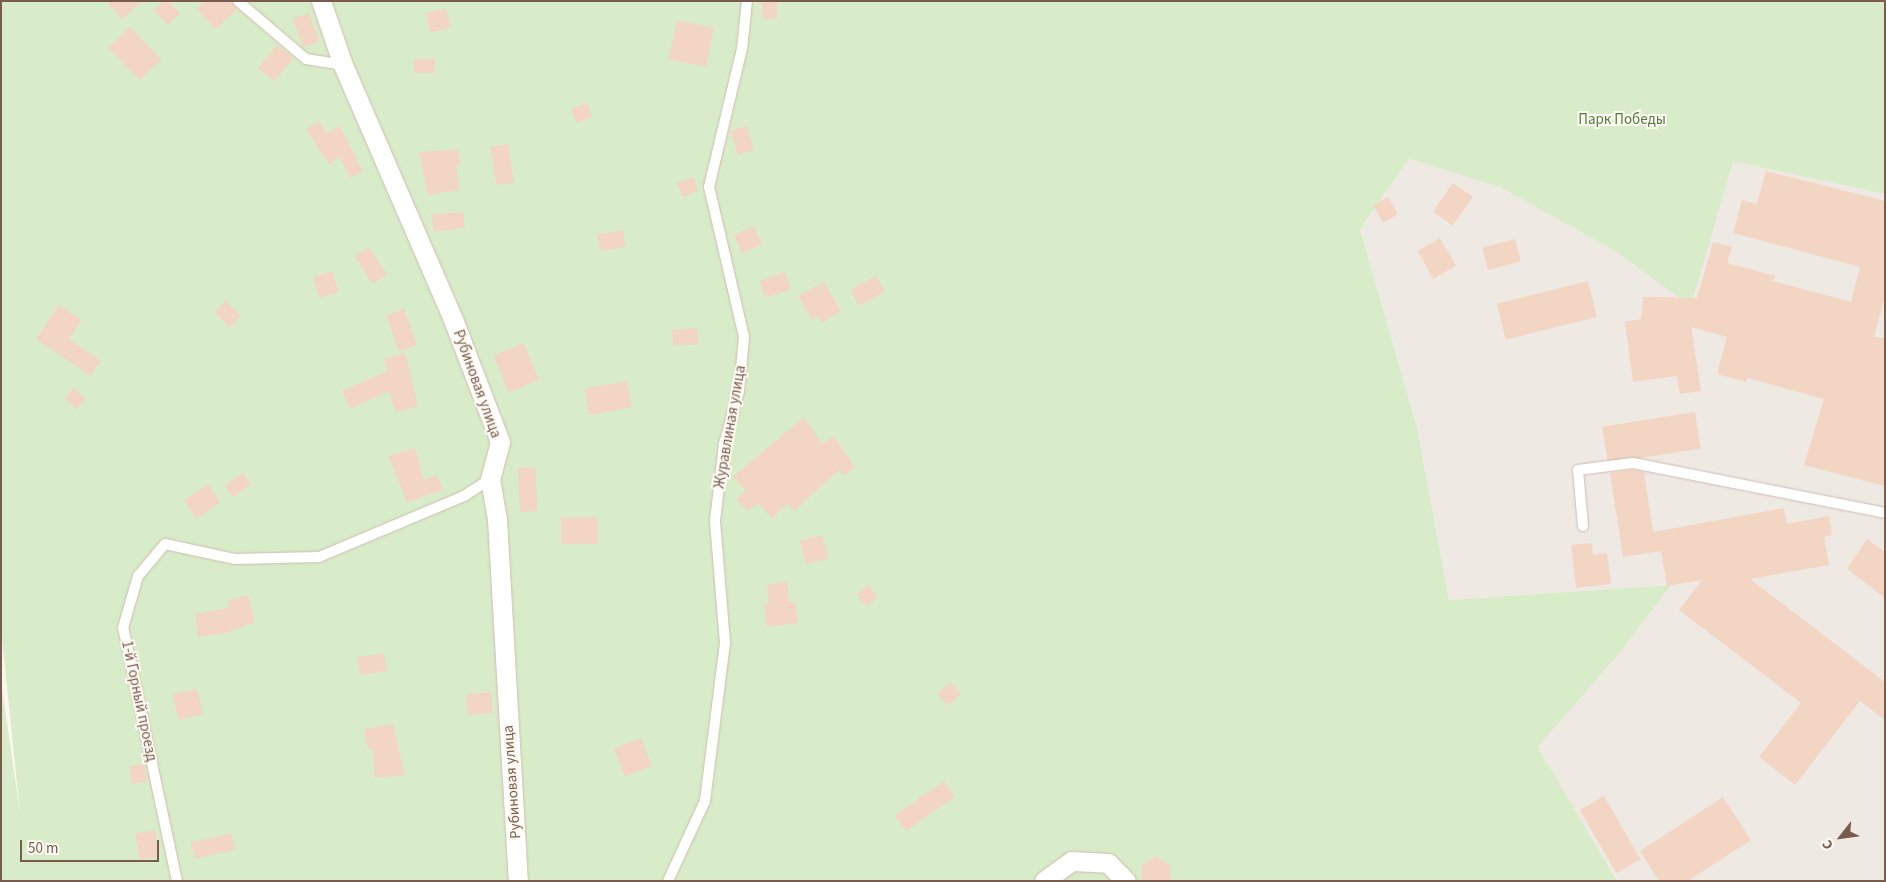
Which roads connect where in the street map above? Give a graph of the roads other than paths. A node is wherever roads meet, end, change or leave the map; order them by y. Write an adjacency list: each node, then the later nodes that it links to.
1 (238, 1): 4 (lane)
2 (321, 1): 4 (street, Рубиновая улица)
3 (748, 1): 10 (lane, Журавлиная улица)
4 (343, 66): 5 (street, Рубиновая улица)
5 (490, 478): 8 (lane, 1-й Горный проезд); 9 (street, Рубиновая улица)
6 (1885, 513): 7 (lane)
7 (1583, 526)
8 (177, 881)
9 (518, 881)
10 (668, 881)
11 (1044, 881): 12 (street)
12 (1126, 881)

